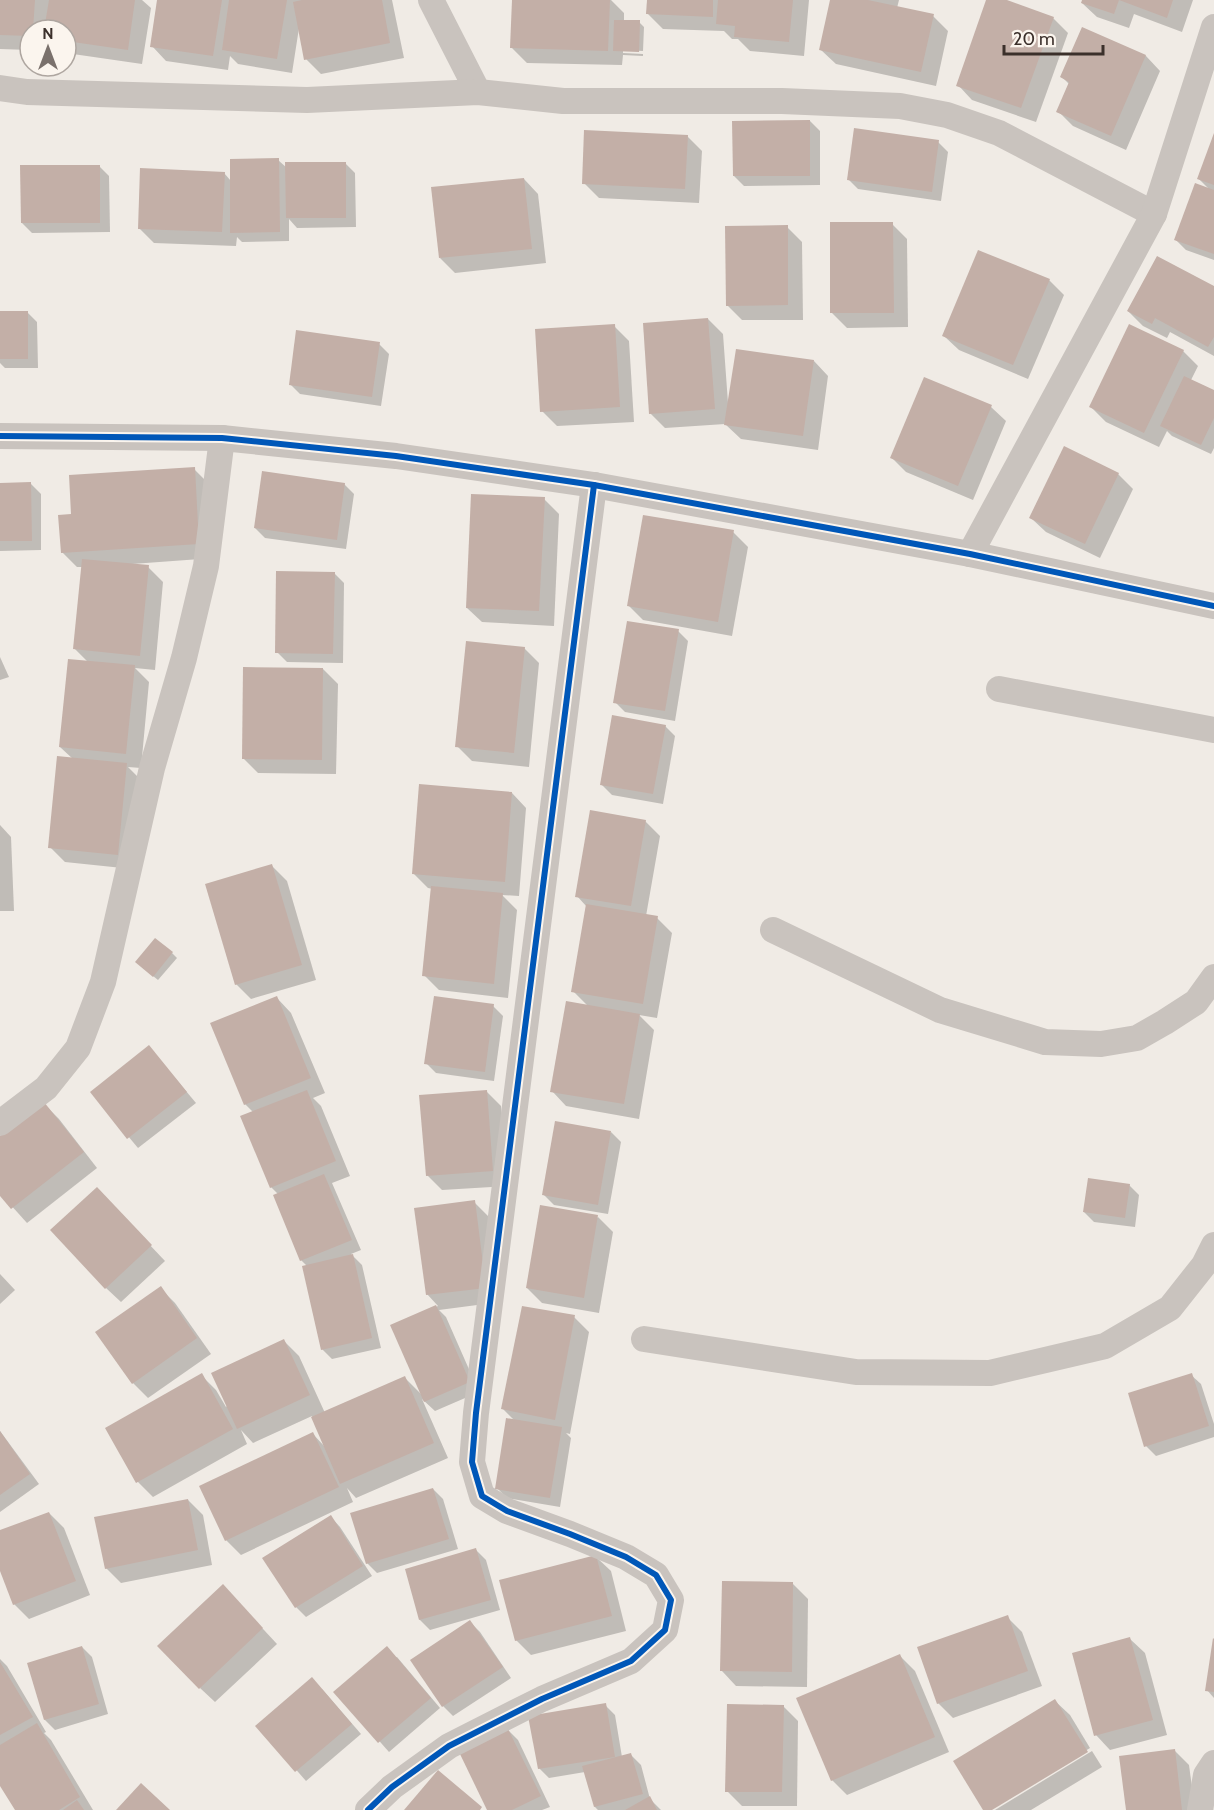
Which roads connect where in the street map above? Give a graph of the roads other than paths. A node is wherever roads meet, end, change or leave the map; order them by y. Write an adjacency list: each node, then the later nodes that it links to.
1 (431, 0): 4 (street)
2 (1214, 27): 5 (street)
3 (0, 88): 4 (street)
4 (478, 92): 5 (street)
5 (1154, 214): 9 (street)
6 (0, 436): 7 (street)
7 (222, 438): 8 (street); 15 (street)
8 (594, 484): 9 (street); 19 (street)
9 (970, 554): 10 (street)
10 (1214, 606)
11 (999, 689): 12 (street)
12 (1214, 730)
13 (773, 930): 14 (street)
14 (1214, 977)
15 (0, 1123)
16 (1214, 1245): 17 (street)
17 (644, 1340)
18 (1214, 1763): 20 (street)
19 (368, 1810)
20 (1200, 1810)

